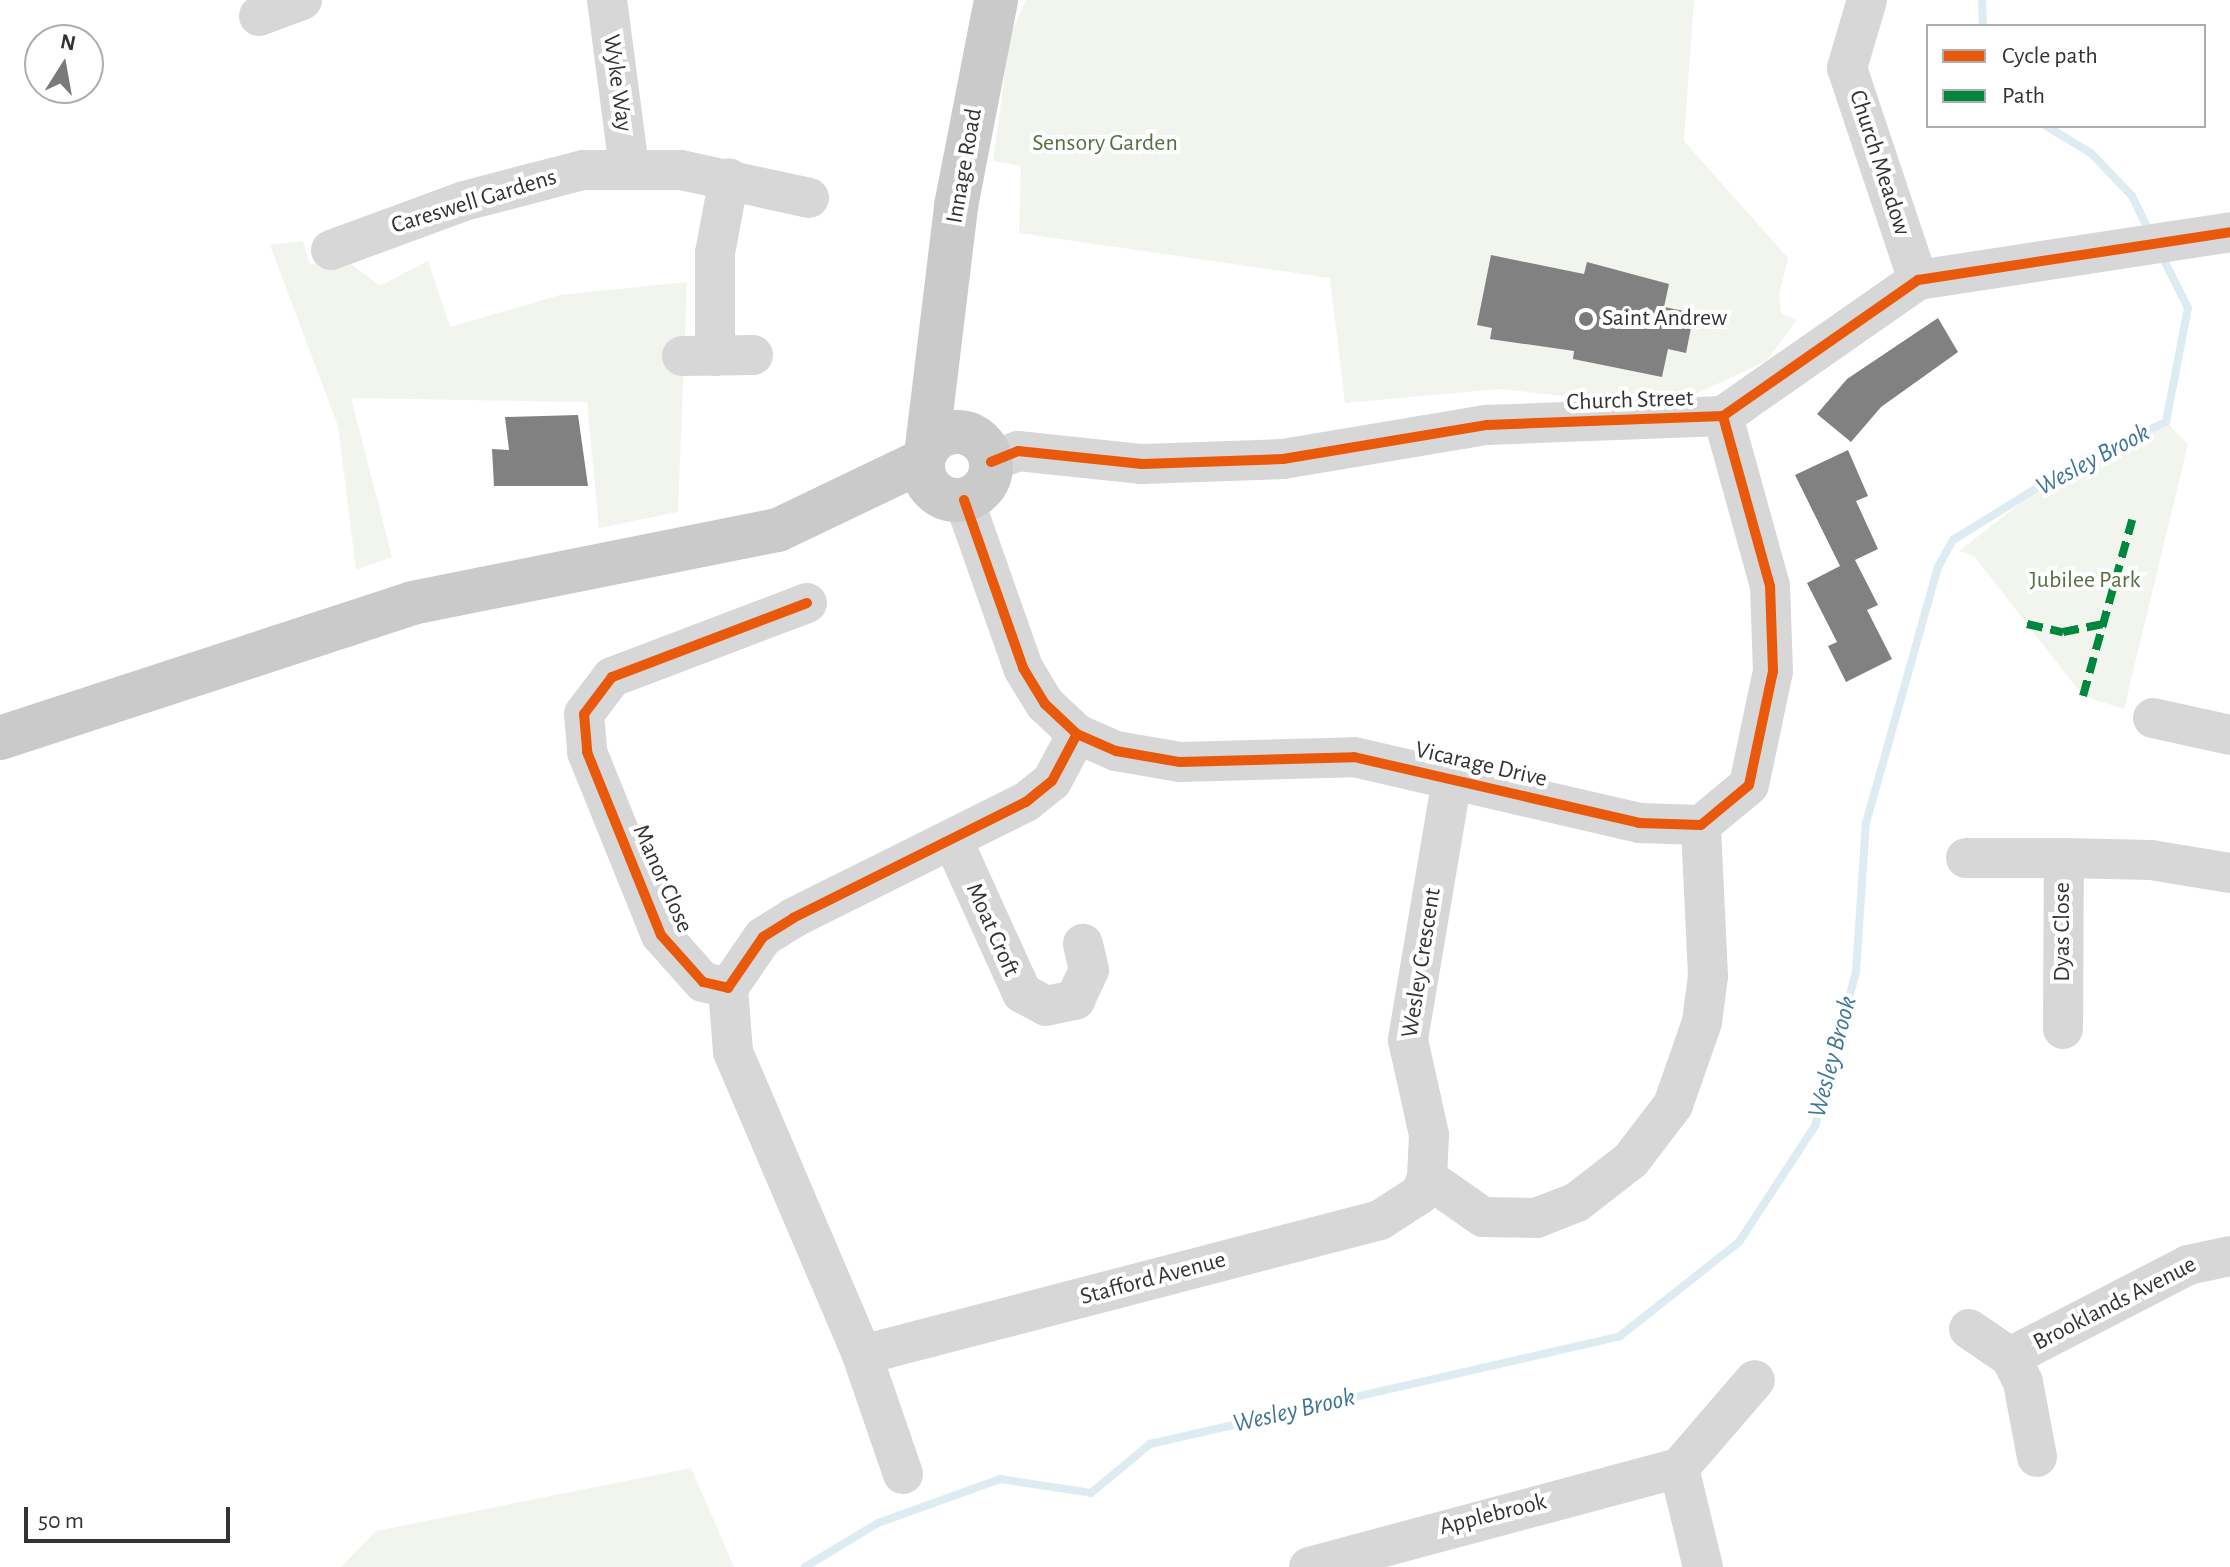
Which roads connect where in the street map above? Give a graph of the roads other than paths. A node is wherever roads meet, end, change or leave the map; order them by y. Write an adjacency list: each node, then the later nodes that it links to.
1 (302, 0): 5 (street)
2 (607, 0): 6 (street, Wyke Way)
3 (996, 0): 14 (main road, Innage Road)
4 (1867, 0): 11 (street, Church Meadow)
5 (259, 16)
6 (629, 167): 7 (street, Careswell Gardens); 10 (street, Careswell Gardens)
7 (729, 178): 8 (street, Careswell Gardens); 12 (street)
8 (809, 198)
9 (2230, 232): 11 (street, Church Street)
10 (358, 252)
11 (1918, 280): 13 (street, Church Street)
12 (717, 356)
13 (1723, 416): 14 (street, Church Street); 22 (street)
14 (951, 451): 15 (main road); 15 (main road); 20 (main road)
15 (964, 500): 18 (street, Vicarage Drive)
16 (807, 603): 28 (street, Manor Close)
17 (2153, 718): 19 (street)
18 (1077, 734): 21 (street, Vicarage Drive); 23 (street)
19 (2230, 735)
20 (0, 738)
21 (1452, 779): 22 (street, Vicarage Drive); 30 (street, Wesley Crescent)
22 (1701, 825): 30 (street)
23 (954, 843): 27 (street, Moat Croft); 28 (street)
24 (1966, 858): 25 (street)
25 (2064, 858): 26 (street, Dyas Close); 29 (street, Dyas Close)
26 (2230, 873)
27 (1083, 944)
28 (728, 988): 33 (street)
29 (2063, 1029)
30 (1427, 1178): 33 (street, Stafford Avenue)
31 (2230, 1256): 34 (street, Brooklands Avenue)
32 (1969, 1329): 34 (street)
33 (862, 1355): 38 (street)
34 (2010, 1357): 36 (street, Brooklands Avenue)
35 (1755, 1380): 37 (street)
36 (2037, 1457)
37 (1679, 1468): 39 (street, Applebrook); 40 (street)
38 (903, 1474)
39 (1309, 1567)
40 (1703, 1567)

